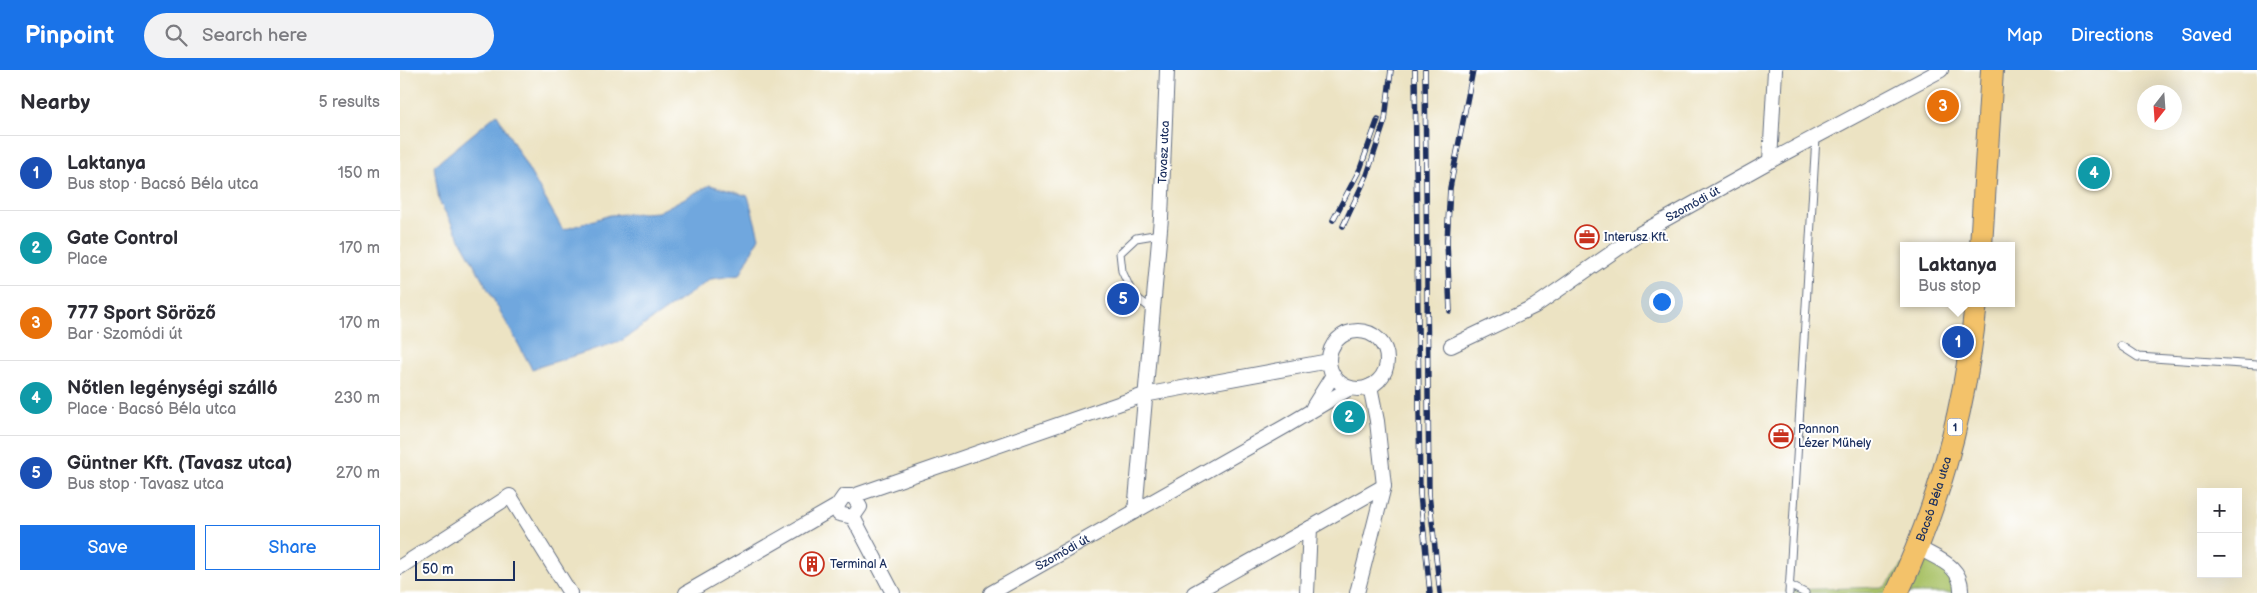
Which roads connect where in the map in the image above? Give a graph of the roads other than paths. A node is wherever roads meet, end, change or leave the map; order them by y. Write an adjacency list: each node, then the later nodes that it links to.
1 (1167, 70): 7 (street, Tavasz utca)
2 (1775, 70): 6 (street)
3 (1941, 70): 5 (street, Szomódi út)
4 (1992, 70): 8 (main road)
5 (1816, 137): 6 (street, Szomódi út); 28 (lane)
6 (1770, 161): 11 (street, Szomódi út)
7 (1160, 234): 9 (street, Tavasz utca); 9 (lane)
8 (1981, 242)
9 (1151, 303): 18 (street, Tavasz utca)
10 (1975, 307): 26 (main road, Bacsó Béla utca / 1)
11 (1451, 346)
12 (2121, 346): 14 (lane)
13 (1329, 361): 15 (street); 16 (street); 18 (street)
14 (2257, 365)
15 (1333, 376): 17 (street); 19 (street)
16 (1370, 386): 17 (street); 20 (street)
17 (1350, 388): 19 (street, Szomódi út)
18 (1144, 395): 21 (street); 23 (street, Tavasz utca)
19 (1308, 414): 23 (street, Szomódi út)
20 (1384, 486): 25 (street); 35 (street)
21 (853, 496): 22 (street); 24 (street)
22 (836, 506): 24 (street); 30 (street)
23 (1134, 512): 32 (street, Szomódi út)
24 (853, 517): 31 (street)
25 (1310, 528): 33 (street); 34 (street)
26 (1917, 547): 37 (main road, 1); 38 (street)
27 (400, 567): 29 (street)
28 (1789, 589): 36 (lane)
29 (570, 593)
30 (686, 593)
31 (893, 593)
32 (991, 593)
33 (1194, 593)
34 (1307, 593)
35 (1357, 593)
36 (1805, 593)
37 (1896, 593)
38 (1961, 593)

